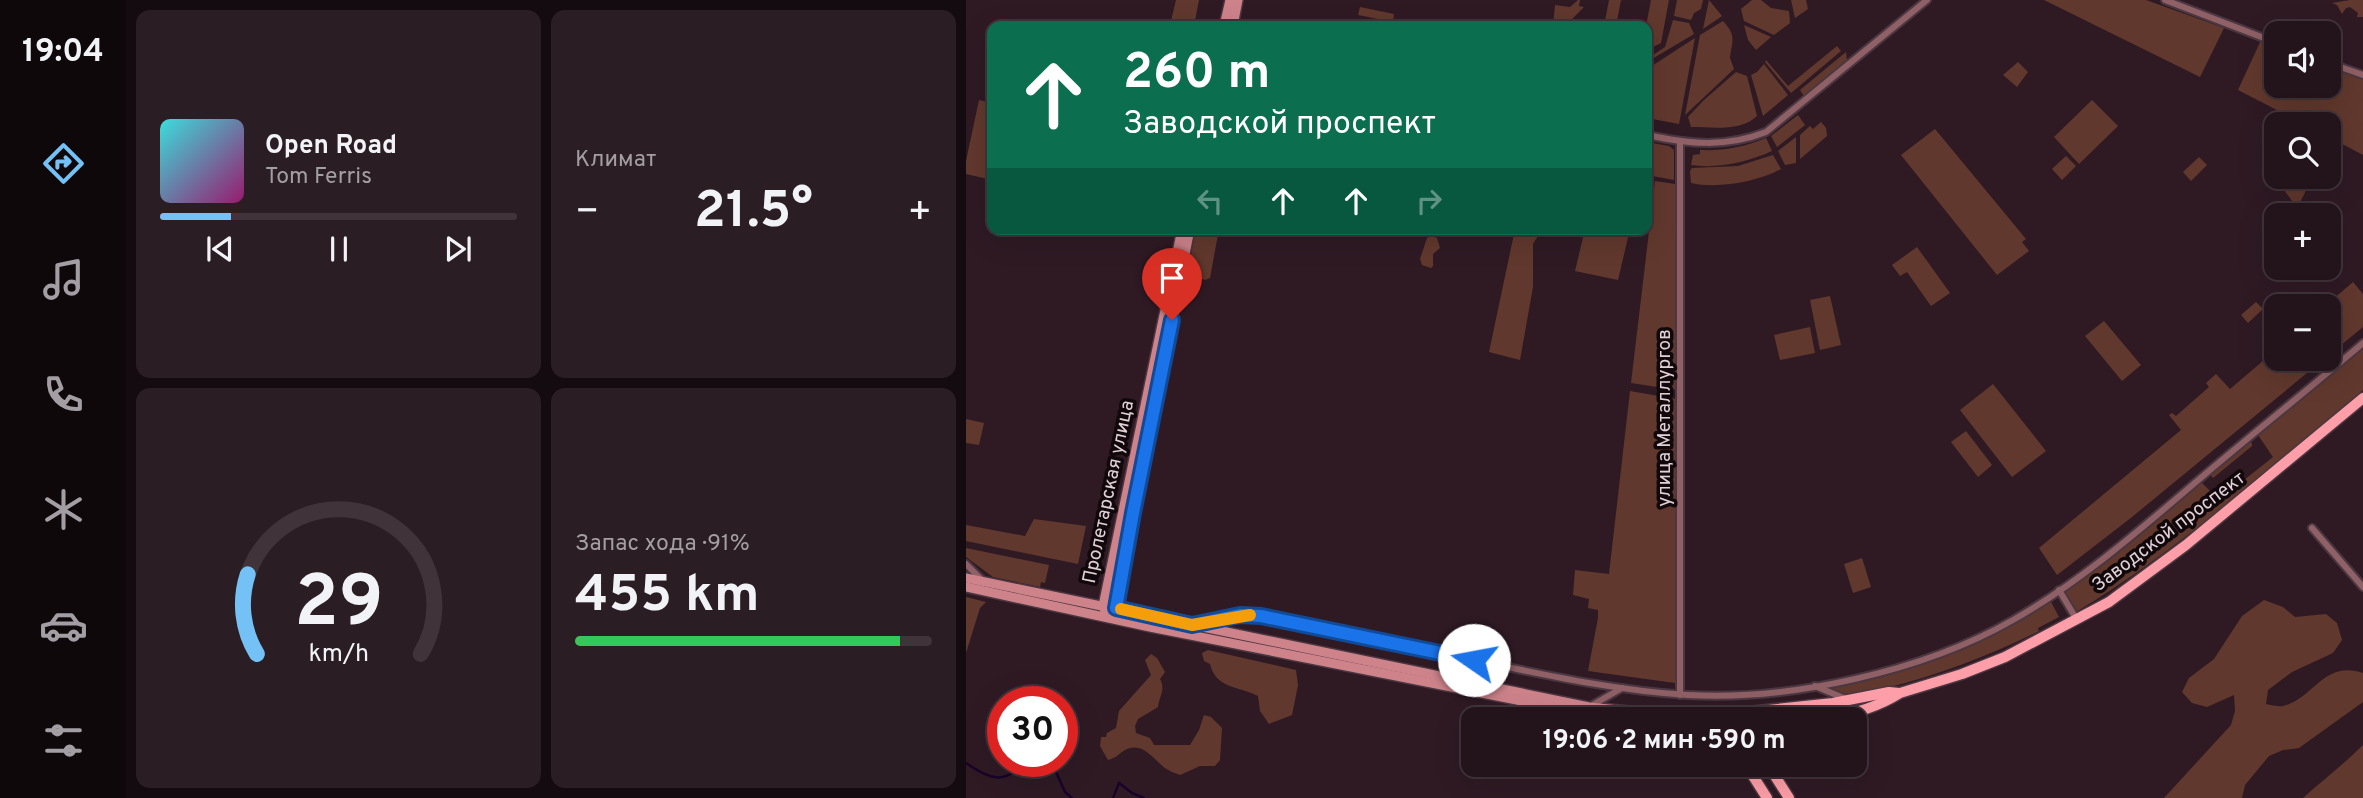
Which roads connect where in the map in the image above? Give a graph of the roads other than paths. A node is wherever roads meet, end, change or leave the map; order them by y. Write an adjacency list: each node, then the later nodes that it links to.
1 (1230, 0): 5 (main road)
2 (1238, 0): 6 (main road)
3 (1927, 0): 11 (street)
4 (2165, 0): 7 (street)
5 (1225, 21)
6 (1234, 21)
7 (2264, 38)
8 (2341, 67): 9 (street)
9 (2363, 75)
10 (1652, 136): 11 (street)
11 (1680, 142): 32 (street, улица Металлургов)
12 (1181, 235): 23 (main road, Пролетарская улица)
13 (1189, 235): 24 (main road, Пролетарская улица)
14 (2363, 343): 22 (street)
15 (2363, 398): 26 (main road, Заводской проспект)
16 (2312, 528): 21 (street)
17 (966, 564): 19 (street)
18 (966, 578): 19 (main road, Заводской проспект)
19 (983, 581): 23 (main road, Заводской проспект)
20 (966, 587): 25 (main road, Заводской проспект)
21 (2363, 587)
22 (2059, 590): 26 (street); 29 (street)
23 (1103, 606): 24 (main road, Заводской проспект); 25 (main road, Пролетарская улица)
24 (1116, 608): 25 (main road, Пролетарская улица); 27 (main road, Заводской проспект)
25 (1108, 618): 28 (main road, Заводской проспект)
26 (2077, 620): 31 (main road, Заводской проспект)
27 (1192, 625): 28 (main road, Заводской проспект); 30 (street)
28 (1403, 672): 34 (main road, Заводской проспект); 35 (main road, Заводской проспект)
29 (1815, 686): 32 (street); 33 (street)
30 (1623, 687): 32 (street); 35 (street)
31 (1900, 693): 33 (main road, Заводской проспект); 37 (main road, Заводской проспект)
32 (1680, 695)
33 (1848, 700): 36 (main road, Заводской проспект)
34 (1553, 707)
35 (1589, 707)
36 (1800, 707)
37 (1867, 708)
38 (1754, 777): 40 (main road)
39 (1775, 777): 41 (main road)
40 (1767, 798)
41 (1789, 798)

